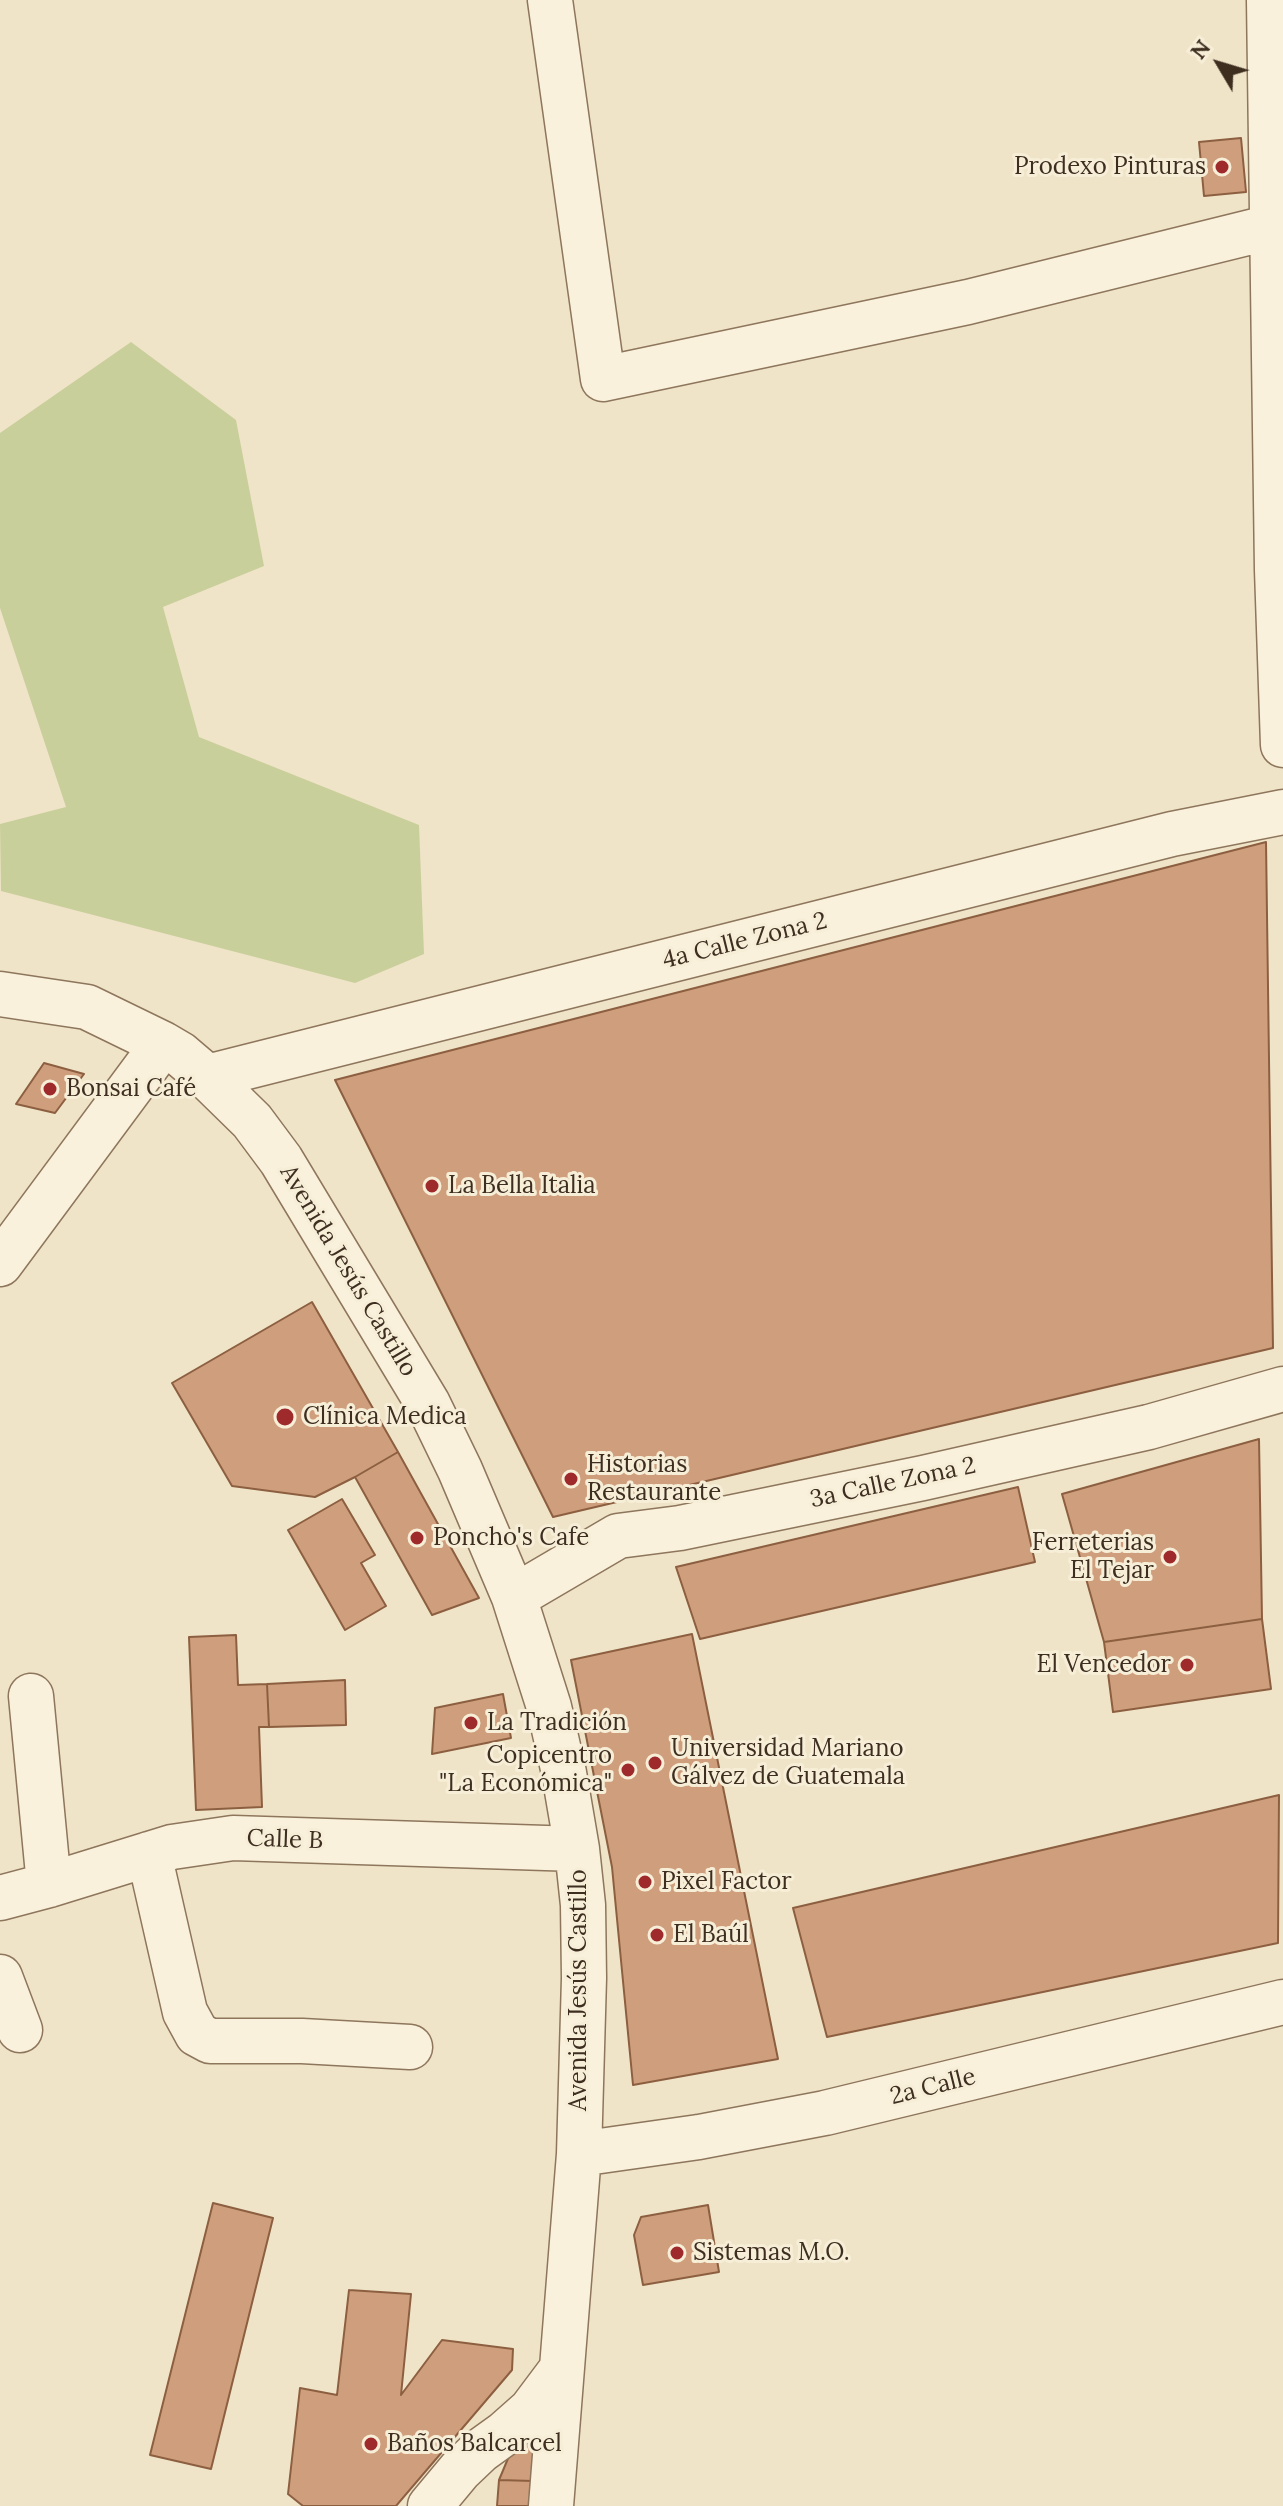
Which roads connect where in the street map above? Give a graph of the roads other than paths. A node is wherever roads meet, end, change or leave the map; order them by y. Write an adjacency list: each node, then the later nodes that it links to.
1 (550, 0): 3 (street)
2 (1269, 0): 3 (street)
3 (1278, 225): 4 (street)
4 (1279, 468): 5 (street)
5 (1280, 569): 6 (street)
6 (1283, 745)
7 (1283, 812): 10 (street, 4a Calle Zona 2)
8 (0, 994): 9 (street, Avenida Jesús Castillo)
9 (163, 1044): 10 (street, Avenida Jesús Castillo); 11 (street)
10 (207, 1077): 13 (street, Avenida Jesús Castillo)
11 (0, 1264)
12 (1283, 1389): 13 (street, 3a Calle Zona 2)
13 (514, 1597): 15 (street, Avenida Jesús Castillo)
14 (31, 1696): 17 (street)
15 (577, 1849): 16 (street, Calle B); 23 (street, Avenida Jesús Castillo)
16 (149, 1854): 17 (street, Calle B); 22 (street)
17 (49, 1885): 18 (street, Calle B)
18 (0, 1898)
19 (0, 1977): 21 (street)
20 (1283, 2002): 23 (street, 2a Calle)
21 (20, 2030)
22 (410, 2047)
23 (579, 2154): 24 (street, Avenida Jesús Castillo)
24 (561, 2370): 25 (street); 26 (street, Avenida Jesús Castillo)
25 (430, 2506)
26 (551, 2506)

